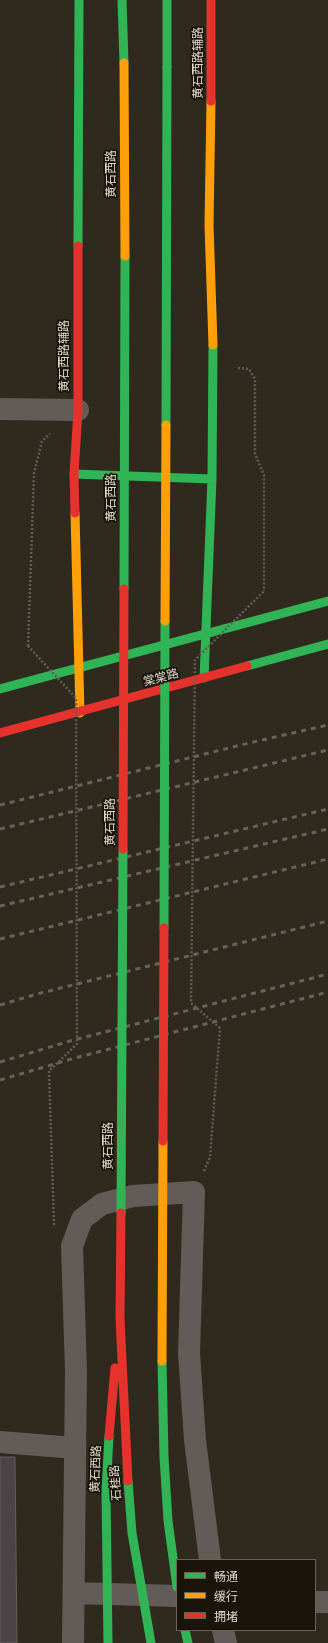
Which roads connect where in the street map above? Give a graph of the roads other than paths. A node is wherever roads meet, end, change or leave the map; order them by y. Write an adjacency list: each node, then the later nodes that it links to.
1 (79, 0): 6 (main road, 黄石西路辅路)
2 (122, 0): 17 (main road, 黄石西路, bridge)
3 (167, 0): 21 (main road, bridge)
4 (211, 0): 8 (main road, 黄石西路辅路)
5 (0, 409): 6 (street)
6 (78, 410): 7 (main road, 黄石西路辅路)
7 (74, 474): 8 (main road); 12 (main road, 黄石西路辅路)
8 (212, 479): 10 (main road, 黄石西路辅路)
9 (328, 601): 10 (main road)
10 (206, 634): 12 (main road); 13 (main road, 黄石西路辅路)
11 (328, 644): 13 (main road, 棠棠路)
12 (79, 668): 14 (main road); 15 (main road, 黄石西路辅路)
13 (204, 678): 15 (main road, 棠棠路)
14 (0, 688)
15 (80, 713): 16 (main road, 棠棠路)
16 (0, 734)
17 (120, 1319): 29 (main road, 黄石西路, bridge); 30 (main road, 石桂路, bridge)
18 (0, 1442): 19 (street)
19 (75, 1448): 20 (street); 22 (street)
20 (210, 1559)
21 (176, 1580)
22 (74, 1594): 23 (street); 28 (street)
23 (176, 1596)
24 (316, 1602): 25 (street)
25 (328, 1602)
26 (185, 1631): 31 (main road)
27 (223, 1631): 32 (street)
28 (73, 1643)
29 (108, 1643)
30 (150, 1643)
31 (188, 1643)
32 (226, 1643)

